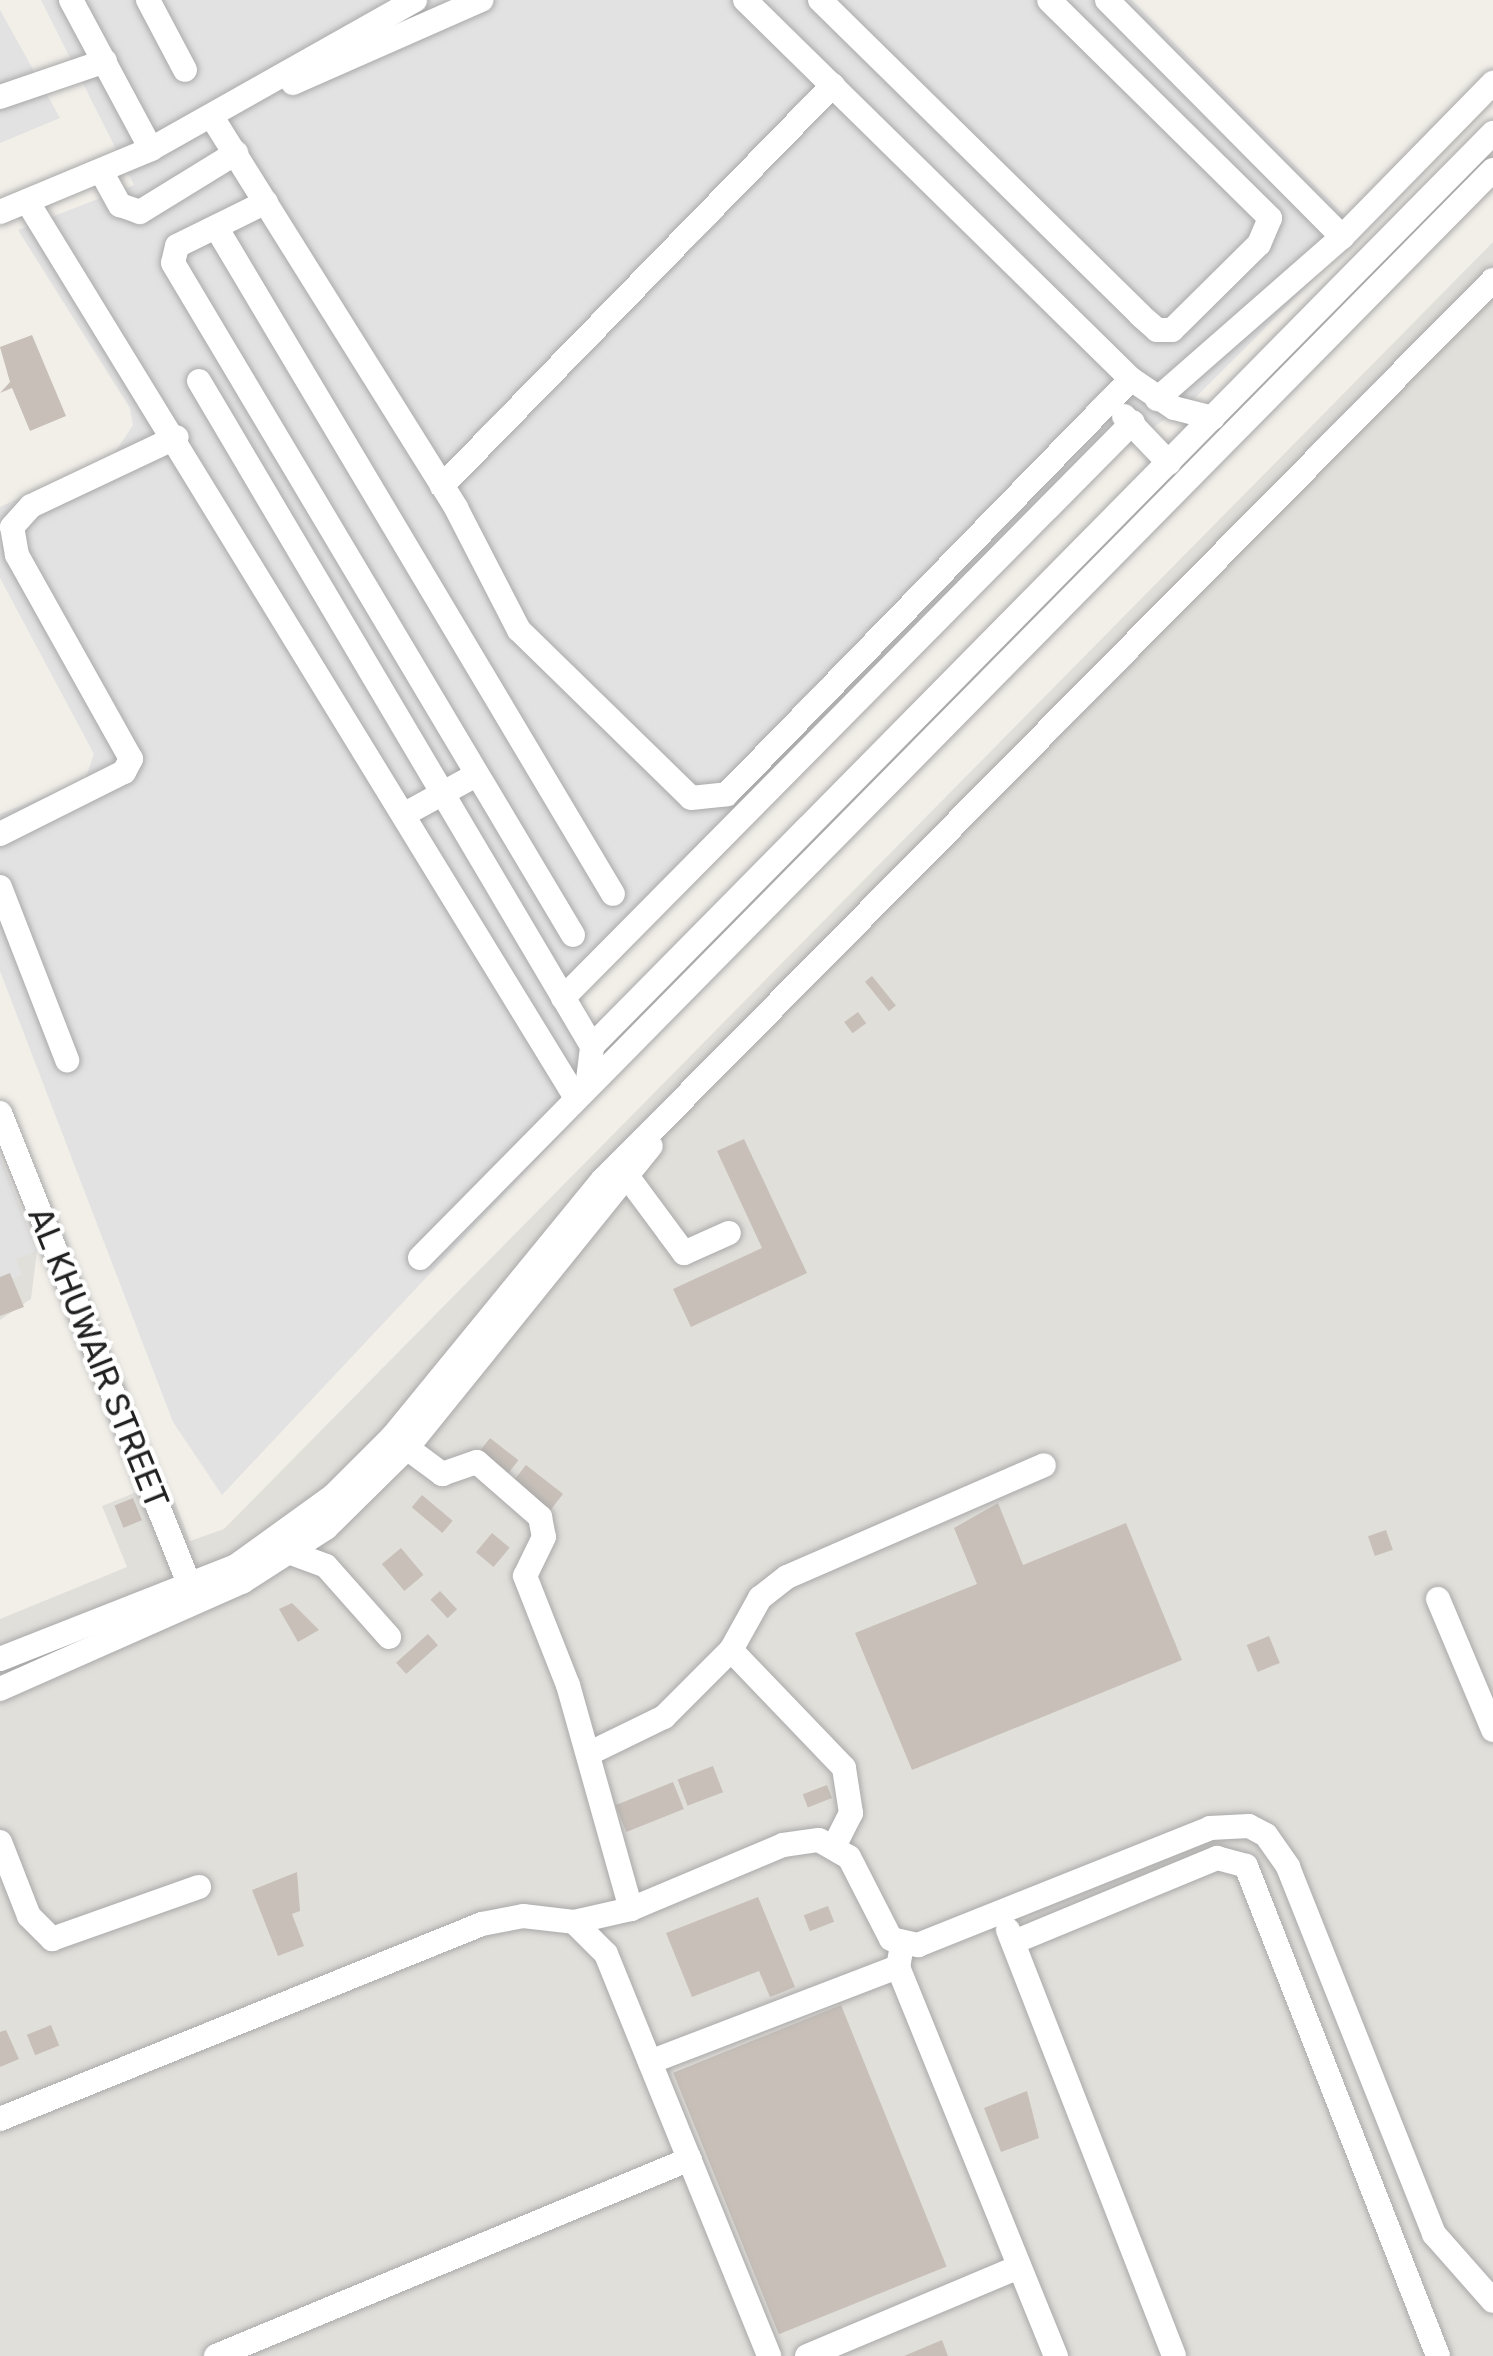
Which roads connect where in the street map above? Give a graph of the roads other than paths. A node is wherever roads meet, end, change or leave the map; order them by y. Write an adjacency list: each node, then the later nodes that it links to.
1 (71, 0): 9 (street)
2 (148, 0): 10 (street)
3 (415, 0): 13 (street)
4 (482, 0): 13 (street)
5 (745, 0): 12 (street)
6 (820, 0): 7 (street)
7 (1049, 0)
8 (1107, 0): 25 (street)
9 (105, 62): 14 (street); 17 (street)
10 (185, 70)
11 (1493, 83): 25 (street)
12 (833, 85): 27 (street); 35 (street)
13 (267, 86): 15 (street)
14 (1, 94)
15 (212, 117): 17 (street); 18 (street)
16 (1493, 133): 32 (street)
17 (151, 149): 20 (street)
18 (236, 153): 20 (street); 22 (street)
19 (1493, 170): 32 (street)
20 (102, 173): 21 (street)
21 (27, 201): 23 (street); 33 (street)
22 (266, 202): 24 (street); 35 (street)
23 (0, 212)
24 (216, 227): 36 (street); 44 (street)
25 (1342, 237): 29 (street)
26 (1493, 280): 51 (street)
27 (1132, 379): 29 (street); 30 (street)
28 (199, 381): 37 (street)
29 (1157, 399): 32 (street)
30 (1106, 407): 31 (street); 35 (street)
31 (1133, 422): 34 (street); 46 (street)
32 (1211, 433): 34 (street); 49 (street)
33 (177, 437): 38 (street); 42 (street)
34 (1169, 464): 47 (street)
35 (442, 486)
36 (362, 582): 37 (street); 39 (street)
37 (329, 605): 38 (street); 40 (street)
38 (296, 628): 41 (street)
39 (476, 775): 40 (street); 45 (street)
40 (443, 796): 41 (street); 46 (street)
41 (405, 814): 49 (street)
42 (0, 834)
43 (0, 887): 48 (street)
44 (613, 894)
45 (573, 935)
46 (563, 998): 47 (street)
47 (592, 1046): 49 (street)
48 (67, 1060)
49 (582, 1089): 54 (street)
50 (0, 1113): 58 (street, AL KHUWAIR STREET)
51 (656, 1132): 52 (street); 58 (street)
52 (630, 1180): 53 (street); 55 (street)
53 (729, 1233)
54 (420, 1258)
55 (407, 1448): 57 (street); 65 (street)
56 (1044, 1465): 61 (street)
57 (291, 1553): 58 (street); 60 (street)
58 (193, 1594): 62 (street); 63 (street)
59 (1438, 1598): 64 (street)
60 (389, 1637)
61 (731, 1650): 65 (street); 67 (street)
62 (0, 1659)
63 (0, 1689)
64 (1493, 1730)
65 (588, 1754): 69 (street)
66 (0, 1842): 68 (street)
67 (835, 1844): 69 (street); 73 (street)
68 (199, 1887)
69 (631, 1909): 71 (street)
70 (1000, 1912): 72 (street); 73 (street); 78 (street)
71 (574, 1922): 74 (street); 75 (street)
72 (1014, 1942): 83 (street); 84 (street)
73 (900, 1956): 74 (street); 77 (street)
74 (650, 2062): 76 (street)
75 (0, 2119)
76 (690, 2158): 79 (street); 80 (street)
77 (1019, 2267): 81 (street); 82 (street)
78 (1493, 2301)
79 (216, 2356)
80 (769, 2356)
81 (807, 2356)
82 (1056, 2356)
83 (1174, 2356)
84 (1438, 2356)

